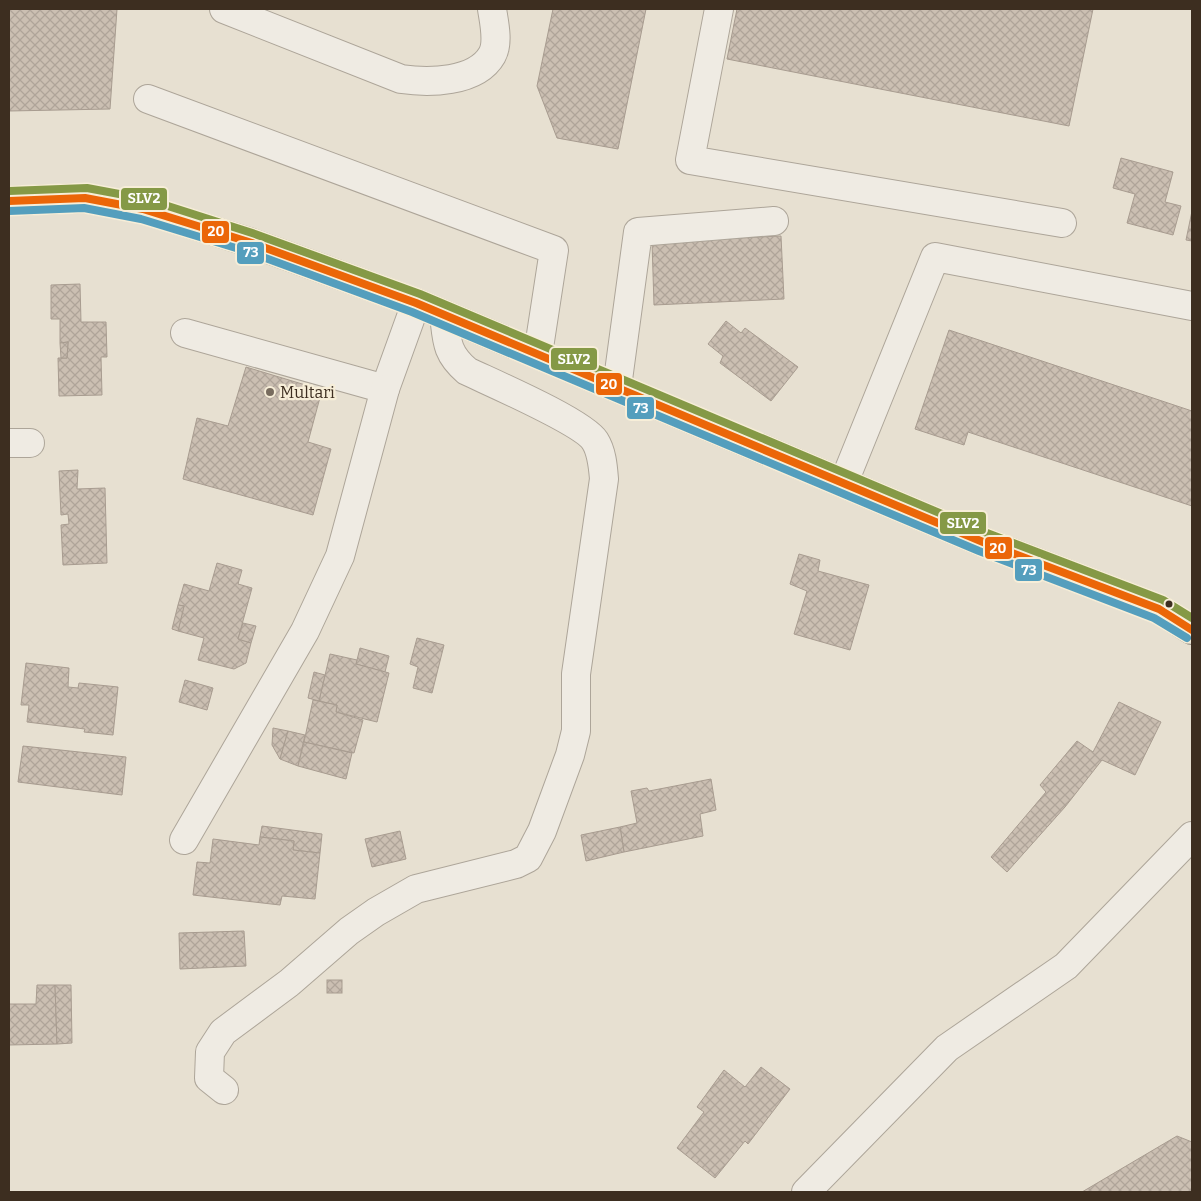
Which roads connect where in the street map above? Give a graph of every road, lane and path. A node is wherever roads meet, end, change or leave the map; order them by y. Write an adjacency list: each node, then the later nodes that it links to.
1 (224, 9): 2 (street)
2 (492, 9)
3 (719, 9): 7 (street)
4 (148, 99): 12 (street)
5 (9, 201): 8 (main road)
6 (774, 221): 13 (street)
7 (1062, 223)
8 (416, 303): 10 (main road); 14 (street)
9 (1192, 306): 15 (street)
10 (444, 315): 12 (main road); 19 (street)
11 (185, 333): 14 (street)
12 (538, 354): 13 (main road)
13 (617, 387): 15 (main road)
14 (385, 389): 18 (street)
15 (844, 482): 16 (main road)
16 (1192, 630)
17 (1192, 836): 20 (street)
18 (184, 840)
19 (224, 1090)
20 (806, 1192)

